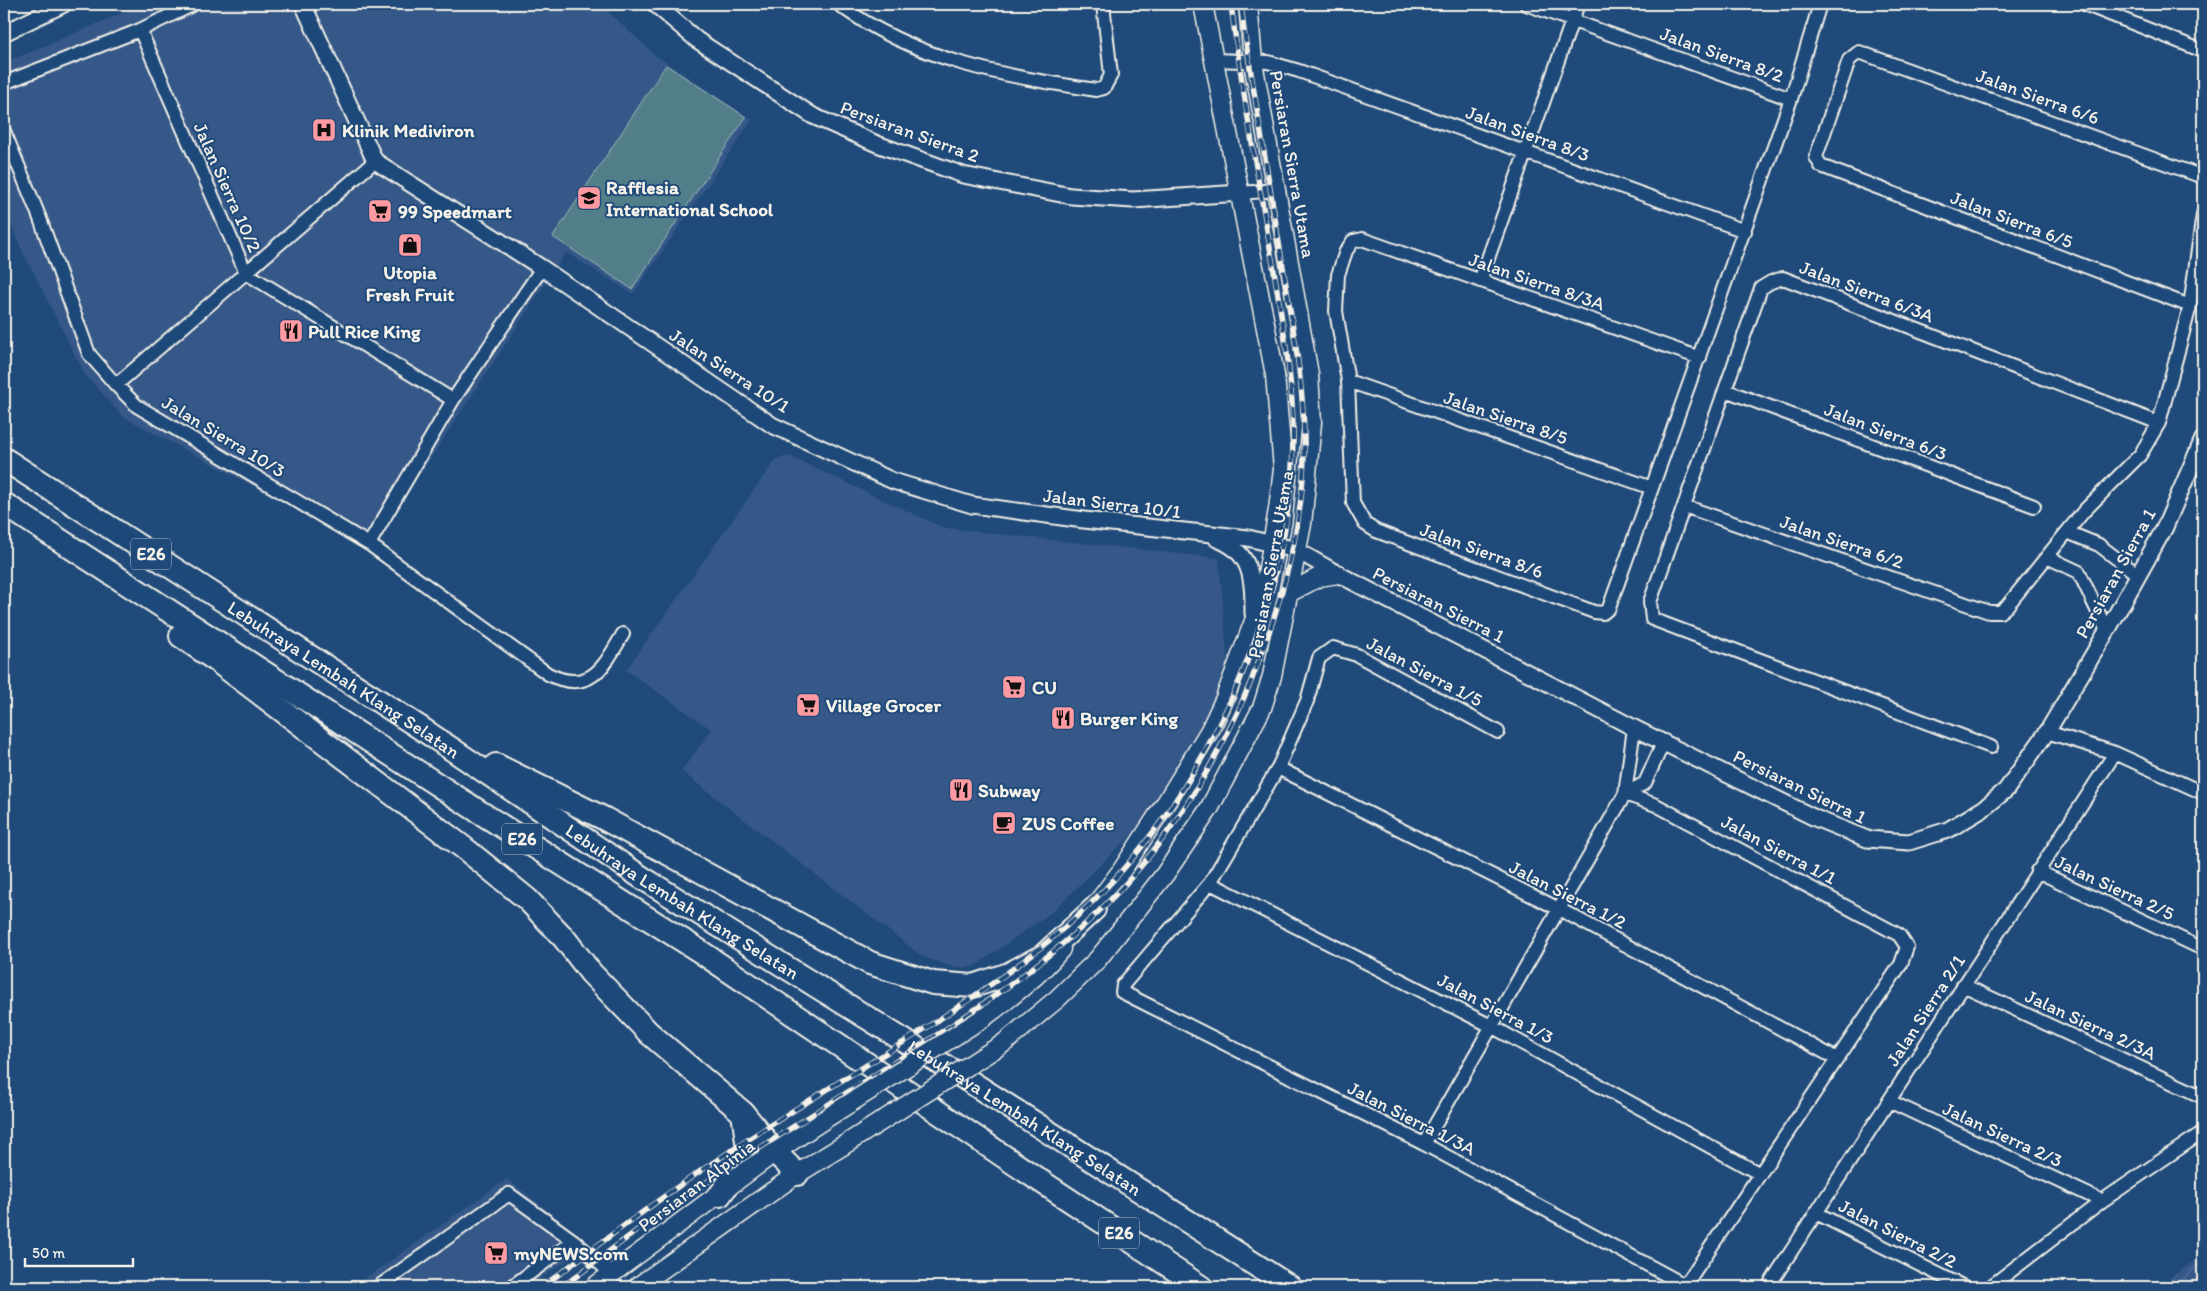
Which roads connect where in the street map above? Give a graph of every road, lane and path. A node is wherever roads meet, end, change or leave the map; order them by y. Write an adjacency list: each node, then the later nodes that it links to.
1 (64, 4): 15 (street)
2 (194, 4): 14 (street)
3 (303, 4): 23 (street)
4 (655, 4): 27 (street, Persiaran Sierra 2)
5 (838, 4): 6 (street)
6 (1103, 4)
7 (1203, 4): 17 (main road, Persiaran Sierra Utama)
8 (1248, 4): 18 (main road, Persiaran Sierra Utama)
9 (1526, 4): 13 (street, Jalan Sierra 8/2)
10 (1578, 4): 13 (street)
11 (1820, 4): 20 (street)
12 (2084, 4): 16 (street)
13 (1572, 20): 20 (street, Jalan Sierra 8/2); 22 (street)
14 (140, 30): 19 (street); 31 (street, Jalan Sierra 10/2)
15 (4, 33)
16 (2203, 52)
17 (1215, 60): 18 (street, Jalan Sierra 8/3); 27 (main road, Persiaran Sierra Utama)
18 (1253, 62): 22 (street, Jalan Sierra 8/3); 26 (main road, Persiaran Sierra Utama)
19 (4, 83)
20 (1791, 99): 29 (street)
21 (4, 131): 36 (street, Jalan Sierra 10/3)
22 (1525, 152): 29 (street, Jalan Sierra 8/3); 32 (street)
23 (375, 161): 30 (street, Jalan Sierra 10/1); 31 (street)
24 (1821, 166): 25 (street, Jalan Sierra 6/6); 33 (street, Jalan Sierra 6/5)
25 (2203, 177)
26 (1276, 190): 27 (street, Persiaran Sierra 2); 53 (main road, Persiaran Sierra Utama)
27 (1241, 193): 52 (main road, Persiaran Sierra Utama)
28 (2203, 214): 33 (street)
29 (1745, 231): 34 (street)
30 (542, 268): 38 (street); 50 (street, Jalan Sierra 10/1)
31 (246, 273): 36 (street); 38 (street, Jalan Sierra 10/2)
32 (1480, 281): 34 (street, Jalan Sierra 8/3A); 35 (street, Jalan Sierra 8/3A)
33 (2190, 306): 39 (street)
34 (1700, 358): 44 (street)
35 (1348, 381): 44 (street, Jalan Sierra 8/5); 44 (street, Jalan Sierra 8/6)
36 (116, 386): 51 (street, Jalan Sierra 10/3)
37 (1725, 390): 39 (street, Jalan Sierra 6/3A); 46 (street, Jalan Sierra 6/3A); 47 (street, Jalan Sierra 6/3)
38 (454, 400): 51 (street)
39 (2159, 423): 49 (street)
40 (2203, 439): 56 (street, Persiaran Sierra 1)
41 (4, 449): 43 (street)
42 (4, 459): 43 (highway, Lebuhraya Lembah Klang Selatan / E26)
43 (30, 476): 61 (highway, Lebuhraya Lembah Klang Selatan / E26)
44 (1652, 488)
45 (4, 504): 97 (highway, Lebuhraya Lembah Klang Selatan / E26)
46 (1684, 506): 54 (street, Jalan Sierra 6/2); 66 (street, Jalan Sierra 6/3A)
47 (2034, 506)
48 (4, 512): 81 (highway)
49 (2067, 532): 54 (street); 56 (street)
50 (1203, 534): 52 (street, Jalan Sierra 10/1); 58 (street)
51 (369, 544): 60 (street, Jalan Sierra 10/3)
52 (1273, 544): 53 (street, Persiaran Sierra 1); 58 (main road, Persiaran Sierra Utama)
53 (1296, 550): 55 (street, Persiaran Sierra 1); 57 (main road, Persiaran Sierra Utama)
54 (2047, 557): 59 (street)
55 (1338, 574): 57 (main road); 62 (street, Persiaran Sierra 1)
56 (2138, 575): 59 (street, Persiaran Sierra 1)
57 (1289, 593): 86 (main road, Persiaran Sierra Utama, bridge)
58 (1253, 624): 73 (main road, Persiaran Sierra Utama)
59 (2107, 631): 64 (street, Persiaran Sierra 1)
60 (623, 634)
61 (418, 727): 73 (highway); 98 (highway, Lebuhraya Lembah Klang Selatan / E26)
62 (1634, 728): 65 (street, Persiaran Sierra 1); 70 (street)
63 (1498, 732): 68 (street, Jalan Sierra 1/5)
64 (2047, 732): 65 (street, Persiaran Sierra 1); 67 (street)
65 (1664, 741): 70 (street)
66 (1991, 747)
67 (2115, 753): 69 (street); 71 (street, Jalan Sierra 2/1)
68 (1278, 768): 72 (street); 74 (street, Jalan Sierra 1/2)
69 (2203, 792)
70 (1625, 794): 74 (street); 78 (street, Jalan Sierra 1/1)
71 (2037, 871): 75 (street, Jalan Sierra 2/5); 76 (street, Jalan Sierra 2/1)
72 (1210, 883): 77 (street, Jalan Sierra 1/3); 84 (street, Jalan Sierra 1/3A)
73 (1094, 909): 82 (main road, Persiaran Sierra Utama, bridge)
74 (1559, 909): 77 (street); 78 (street, Jalan Sierra 1/2)
75 (2203, 949)
76 (1963, 985): 79 (street, Jalan Sierra 2/3A); 80 (street, Jalan Sierra 2/1)
77 (1491, 1026): 84 (street); 87 (street, Jalan Sierra 1/3)
78 (1837, 1059): 87 (street)
79 (2203, 1097)
80 (1889, 1101): 89 (street, Jalan Sierra 2/3); 90 (street, Jalan Sierra 2/1)
81 (743, 1113): 85 (highway); 88 (highway)
82 (822, 1121): 85 (main road, Persiaran Alpinia)
83 (2203, 1132): 89 (street)
84 (1424, 1144): 87 (street, Jalan Sierra 1/3A)
85 (776, 1152): 86 (highway); 88 (main road, Persiaran Alpinia)
86 (798, 1174): 96 (main road)
87 (1760, 1174)
88 (720, 1195): 92 (main road, Persiaran Alpinia)
89 (2102, 1201): 101 (street)
90 (1816, 1213): 99 (street, Jalan Sierra 2/1); 100 (street, Jalan Sierra 2/2)
91 (574, 1241): 92 (street); 93 (street); 94 (street)
92 (612, 1274): 95 (main road, Persiaran Alpinia)
93 (378, 1287)
94 (511, 1287)
95 (594, 1287)
96 (637, 1287)
97 (1201, 1287)
98 (1290, 1287)
99 (1768, 1287)
100 (1964, 1287)
101 (1990, 1287)

